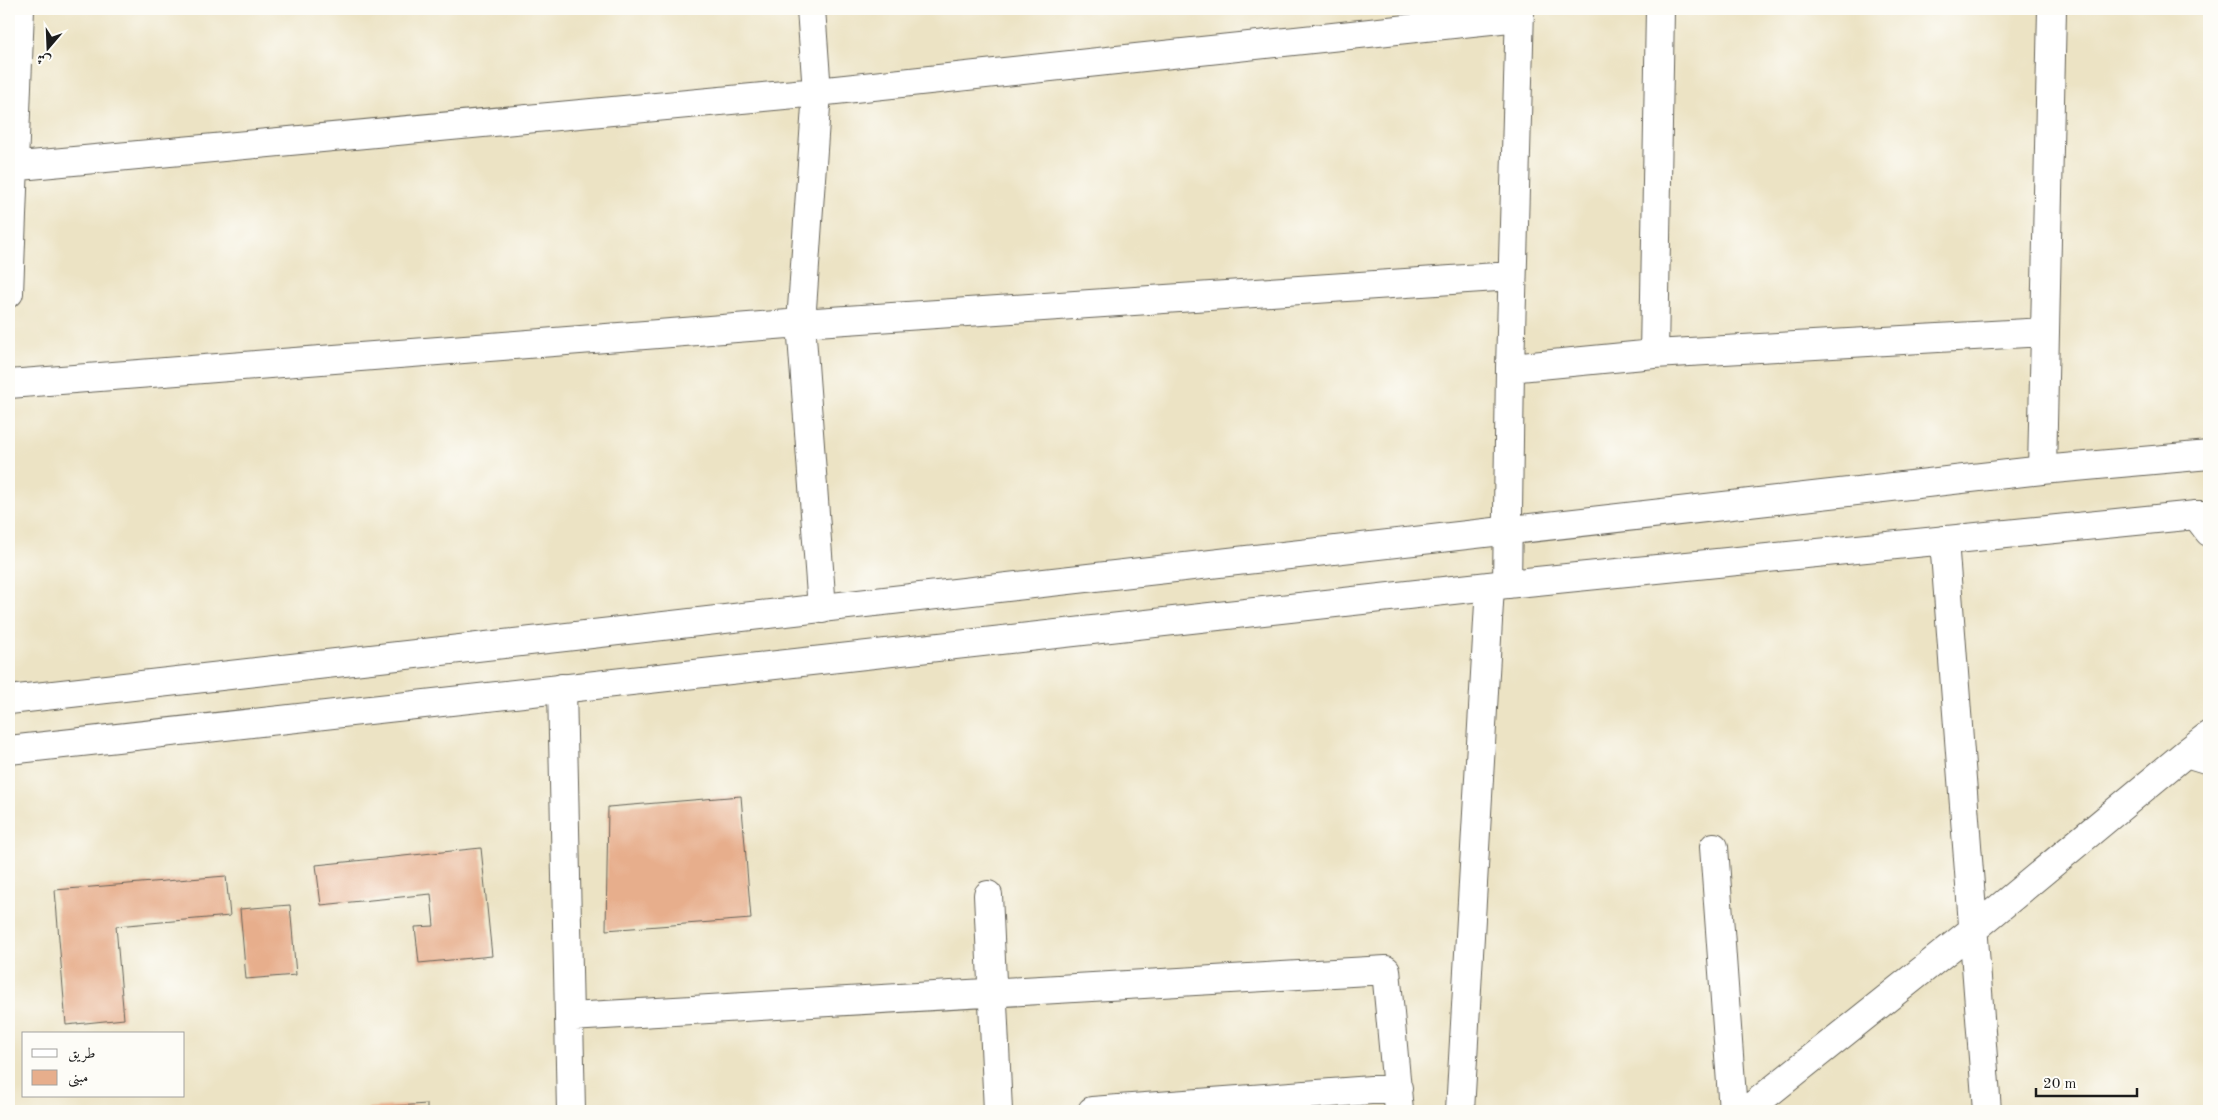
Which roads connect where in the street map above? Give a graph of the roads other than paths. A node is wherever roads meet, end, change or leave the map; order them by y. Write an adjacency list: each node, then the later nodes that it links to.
1 (20, 9): 6 (street)
2 (811, 9): 7 (street)
3 (1660, 9): 13 (street)
4 (2052, 9): 12 (street)
5 (1519, 13): 7 (street); 9 (street)
6 (13, 64): 8 (street)
7 (817, 92): 8 (street); 11 (street)
8 (11, 167): 10 (street)
9 (1512, 276): 11 (street); 14 (street)
10 (9, 293)
11 (800, 322): 15 (street); 22 (street)
12 (2045, 332): 13 (street); 17 (street)
13 (1654, 354): 14 (street)
14 (1510, 368): 19 (street)
15 (9, 384)
16 (2209, 455): 17 (street)
17 (2042, 470): 19 (street)
18 (2205, 521): 20 (street)
19 (1506, 532): 21 (street); 22 (street)
20 (1944, 540): 21 (street); 30 (street)
21 (1499, 585): 23 (street); 37 (street)
22 (822, 608): 24 (street)
23 (562, 688): 26 (street); 32 (street)
24 (9, 700)
25 (2209, 735): 27 (street)
26 (9, 750)
27 (2198, 756): 30 (street)
28 (1714, 847): 38 (street)
29 (988, 895): 31 (street)
30 (1974, 929): 39 (street); 40 (street)
31 (991, 994): 32 (street); 33 (street); 35 (street)
32 (570, 1017): 34 (street)
33 (1398, 1100): 36 (street)
34 (571, 1111)
35 (998, 1111)
36 (1092, 1111)
37 (1460, 1111)
38 (1733, 1111)
39 (1746, 1111)
40 (1988, 1111)

